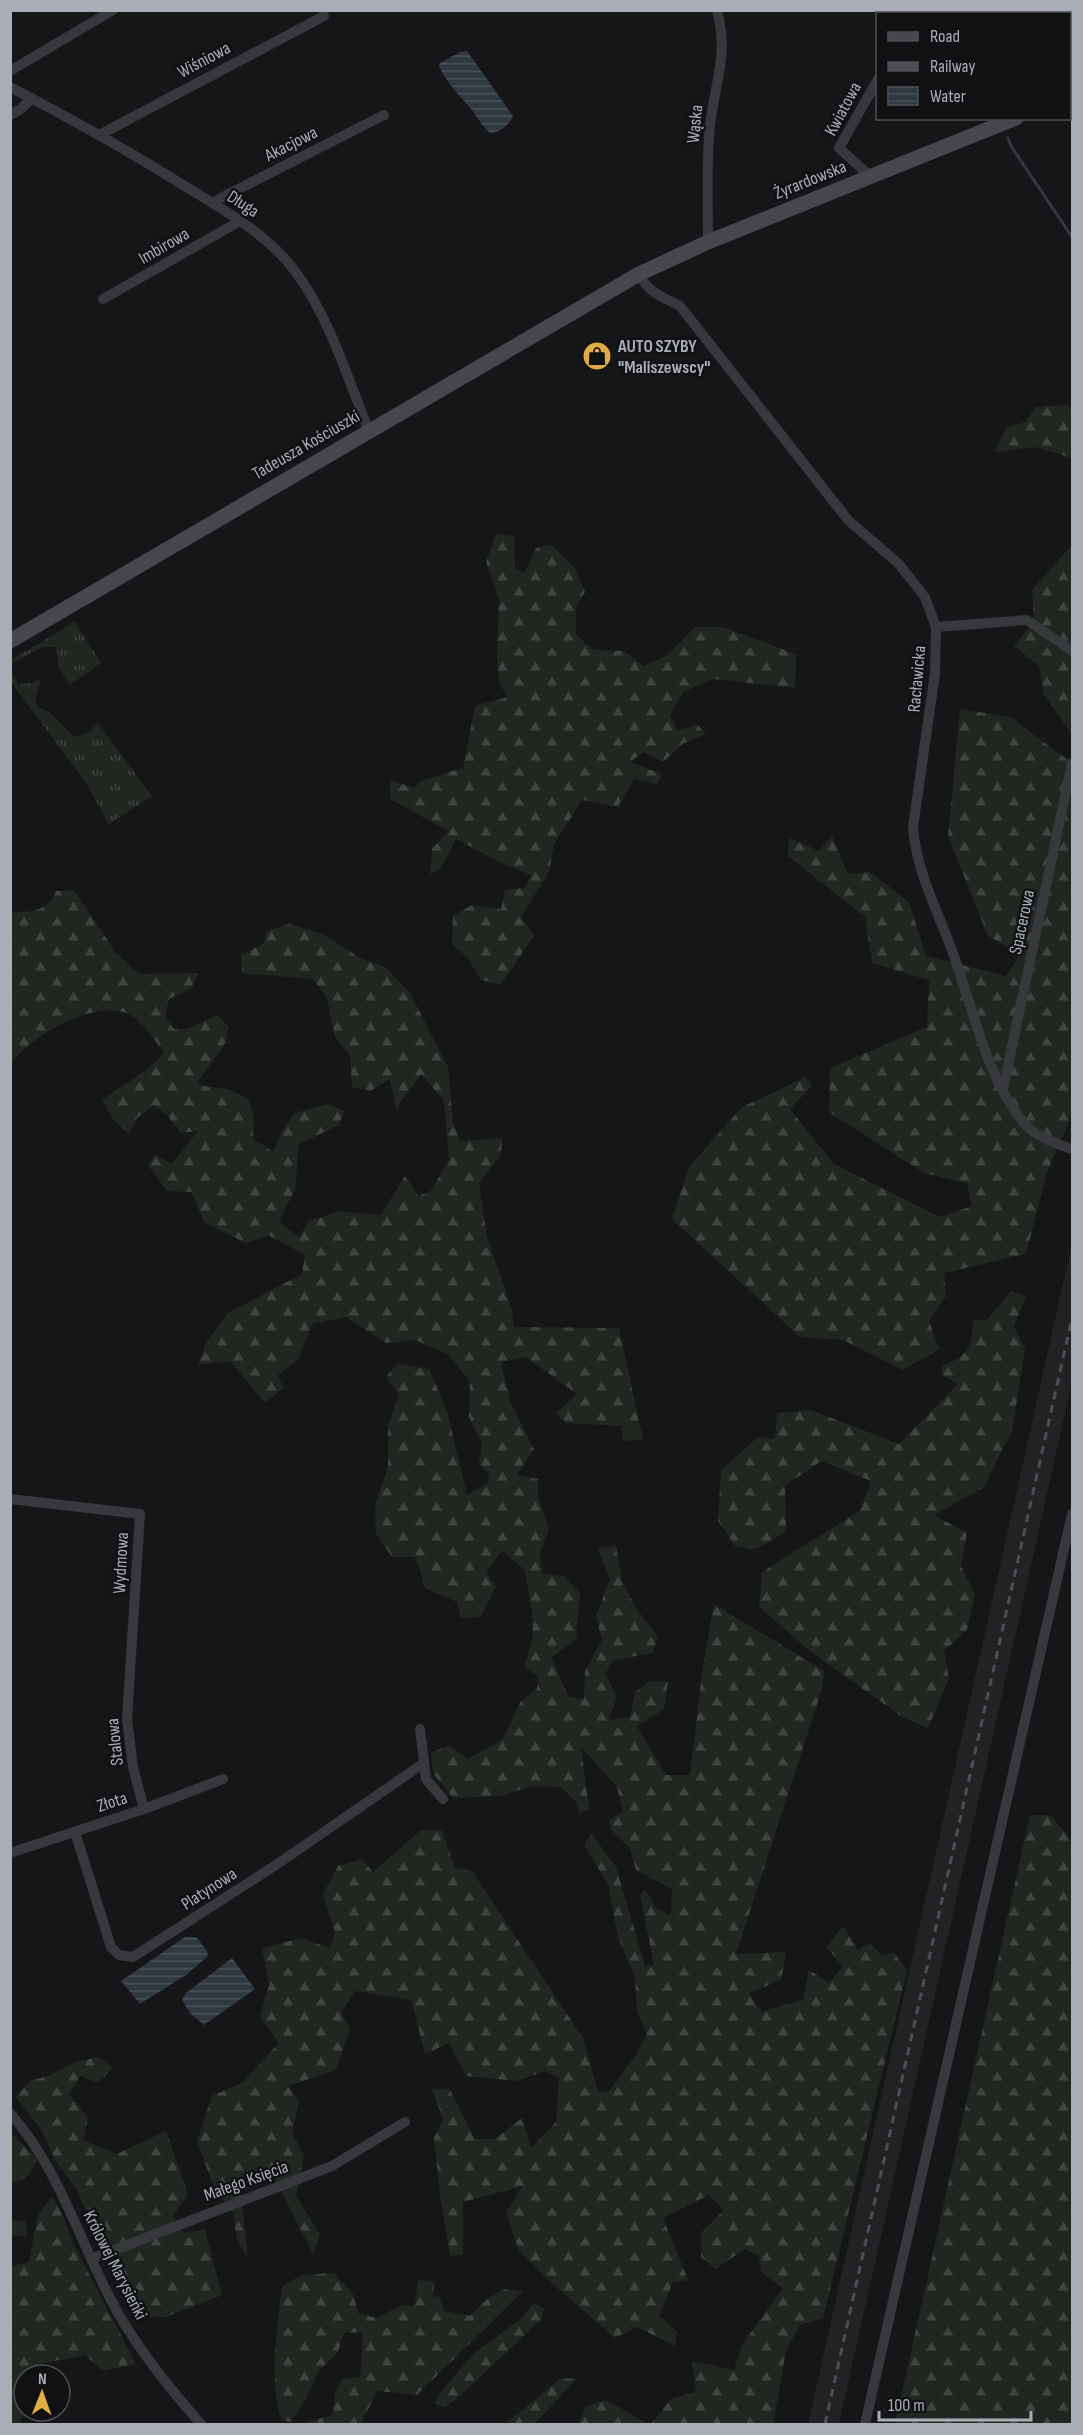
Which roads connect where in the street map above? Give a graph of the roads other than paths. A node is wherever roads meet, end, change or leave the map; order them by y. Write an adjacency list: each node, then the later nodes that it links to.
1 (113, 10): 4 (street)
2 (717, 10): 15 (street, Wąska)
3 (324, 16): 11 (street, Wiśniowa)
4 (10, 71)
5 (876, 83): 12 (street, Kwiatowa)
6 (10, 87): 7 (street, Długa)
7 (32, 98): 8 (street); 11 (street, Długa)
8 (10, 115)
9 (384, 115): 13 (street, Akacjowa)
10 (1011, 120): 12 (main road, Żyrardowska)
11 (101, 134): 13 (street, Długa)
12 (871, 177): 15 (main road, Żyrardowska)
13 (214, 204): 14 (street, Długa)
14 (240, 221): 18 (street, Imbirowa); 19 (street, Długa)
15 (708, 242): 16 (main road, Żyrardowska)
16 (639, 274): 17 (main road, Żyrardowska); 20 (street, Racławicka)
17 (622, 283): 19 (main road, Tadeusza Kościuszki)
18 (104, 299)
19 (369, 431): 21 (main road, Tadeusza Kościuszki)
20 (936, 627): 22 (street); 24 (street, Racławicka)
21 (10, 640)
22 (1072, 651)
23 (1072, 763): 24 (street, Spacerowa)
24 (1003, 1089): 25 (street, Racławicka)
25 (1072, 1149)
26 (10, 1499): 28 (street, Wydmowa)
27 (1072, 1515): 40 (street)
28 (131, 1671): 33 (street, Stalowa)
29 (420, 1730): 30 (street)
30 (424, 1763): 32 (street); 34 (street, Platynowa)
31 (223, 1779): 33 (street, Złota)
32 (443, 1799)
33 (144, 1809): 34 (street, Złota)
34 (75, 1832): 35 (street, Złota)
35 (10, 1853)
36 (10, 2113): 38 (street, Królowej Marysieńki)
37 (405, 2121): 38 (street, Małego Księcia)
38 (91, 2259): 39 (street, Królowej Marysieńki)
39 (201, 2424)
40 (865, 2424)

